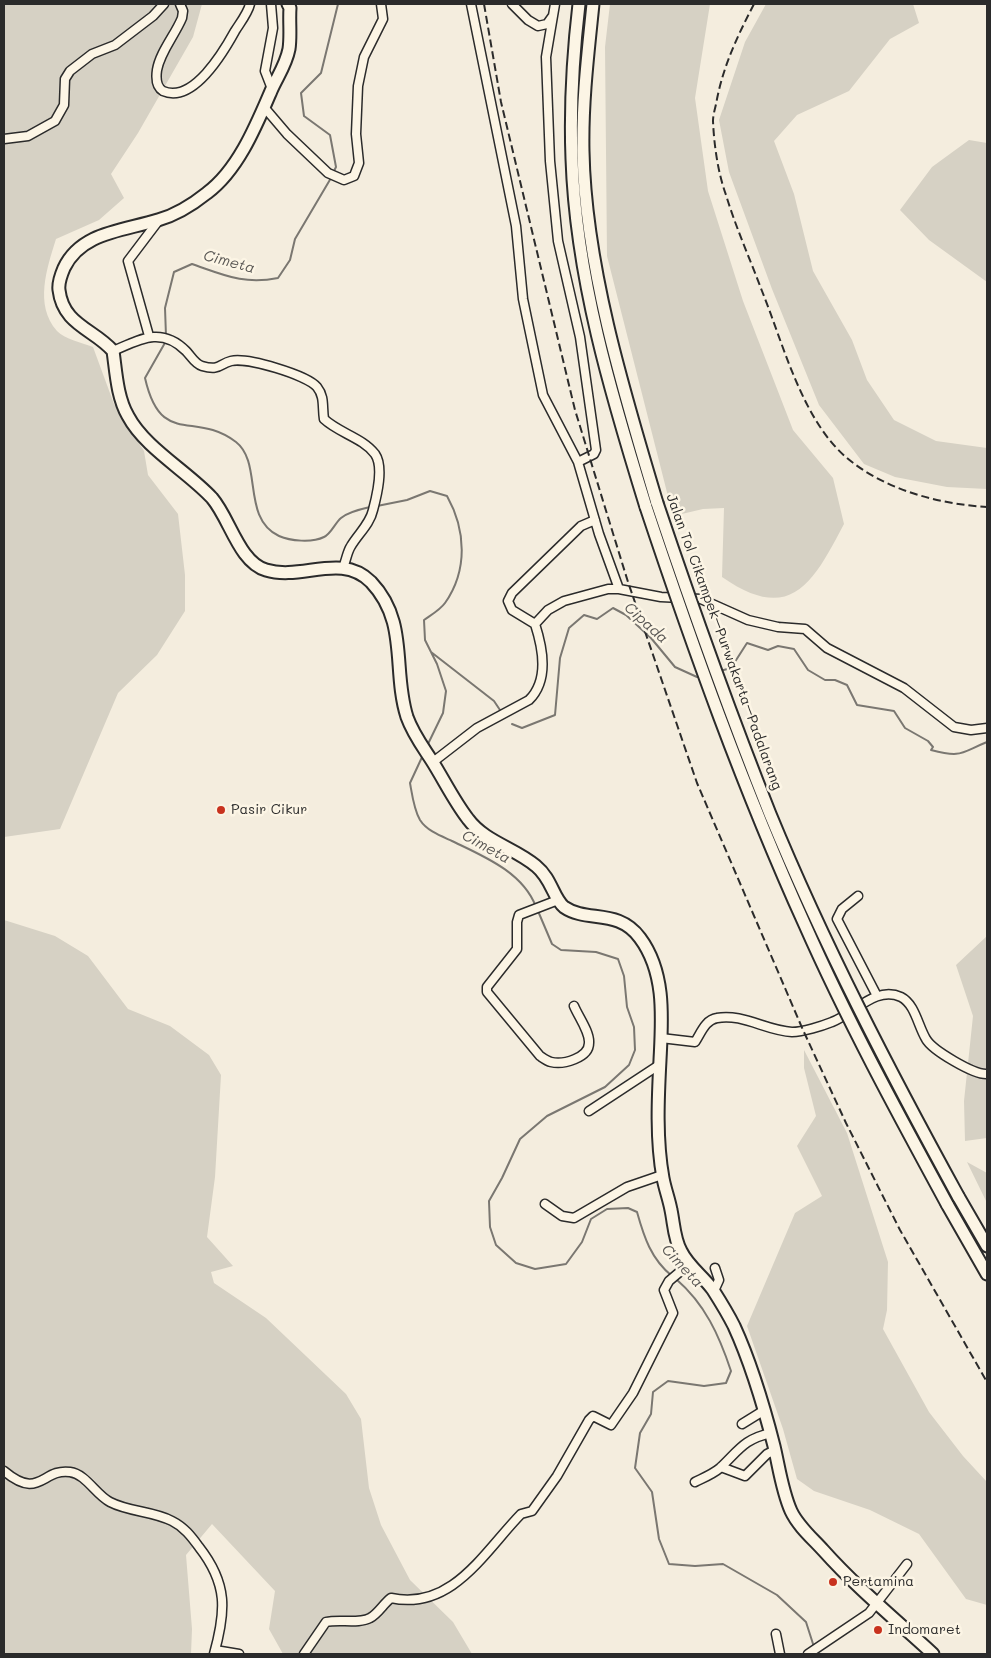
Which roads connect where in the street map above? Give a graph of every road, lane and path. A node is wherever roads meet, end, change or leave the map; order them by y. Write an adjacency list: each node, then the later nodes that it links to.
1 (164, 4): 15 (street)
2 (180, 4): 3 (street)
3 (250, 4)
4 (271, 4): 13 (street)
5 (288, 4): 13 (highway)
6 (381, 4): 14 (street)
7 (471, 4): 19 (street)
8 (512, 4): 12 (street)
9 (555, 4): 12 (street)
10 (579, 4): 20 (highway, Jalan Tol Cikampek–Purwakarta–Padalarang)
11 (593, 4): 20 (highway, Jalan Tol Cikampek–Purwakarta–Padalarang)
12 (553, 15): 19 (street)
13 (272, 89): 14 (highway)
14 (264, 107): 16 (highway)
15 (4, 139)
16 (158, 220): 17 (street); 18 (highway)
17 (149, 336): 18 (street); 22 (street)
18 (112, 351): 22 (highway)
19 (578, 462): 21 (street)
20 (651, 505): 37 (highway, Jalan Tol Cikampek–Purwakarta–Padalarang, bridge); 40 (highway, Jalan Tol Cikampek–Purwakarta–Padalarang, bridge)
21 (595, 520): 23 (street); 24 (street)
22 (344, 568): 26 (highway)
23 (619, 589): 24 (street); 25 (street)
24 (535, 624): 26 (street)
25 (987, 728)
26 (430, 758): 28 (highway)
27 (858, 896): 29 (street)
28 (553, 902): 30 (street); 31 (highway)
29 (878, 996): 31 (street); 33 (street)
30 (574, 1006)
31 (661, 1038): 32 (highway)
32 (660, 1065): 34 (street); 35 (highway)
33 (987, 1074)
34 (589, 1110)
35 (662, 1175): 36 (street); 38 (highway)
36 (545, 1204)
37 (987, 1246)
38 (689, 1264): 41 (highway); 54 (street)
39 (715, 1268): 41 (street)
40 (987, 1274)
41 (714, 1291): 42 (highway)
42 (763, 1411): 43 (street); 44 (highway)
43 (742, 1424)
44 (771, 1432): 45 (highway); 46 (street)
45 (775, 1450): 46 (street); 50 (highway)
46 (721, 1467): 48 (street)
47 (4, 1471): 52 (street)
48 (695, 1482)
49 (906, 1564): 50 (street)
50 (877, 1603): 56 (street); 57 (highway)
51 (776, 1634): 55 (street)
52 (214, 1652): 53 (street)
53 (239, 1654)
54 (304, 1654)
55 (780, 1654)
56 (809, 1654)
57 (933, 1654)

